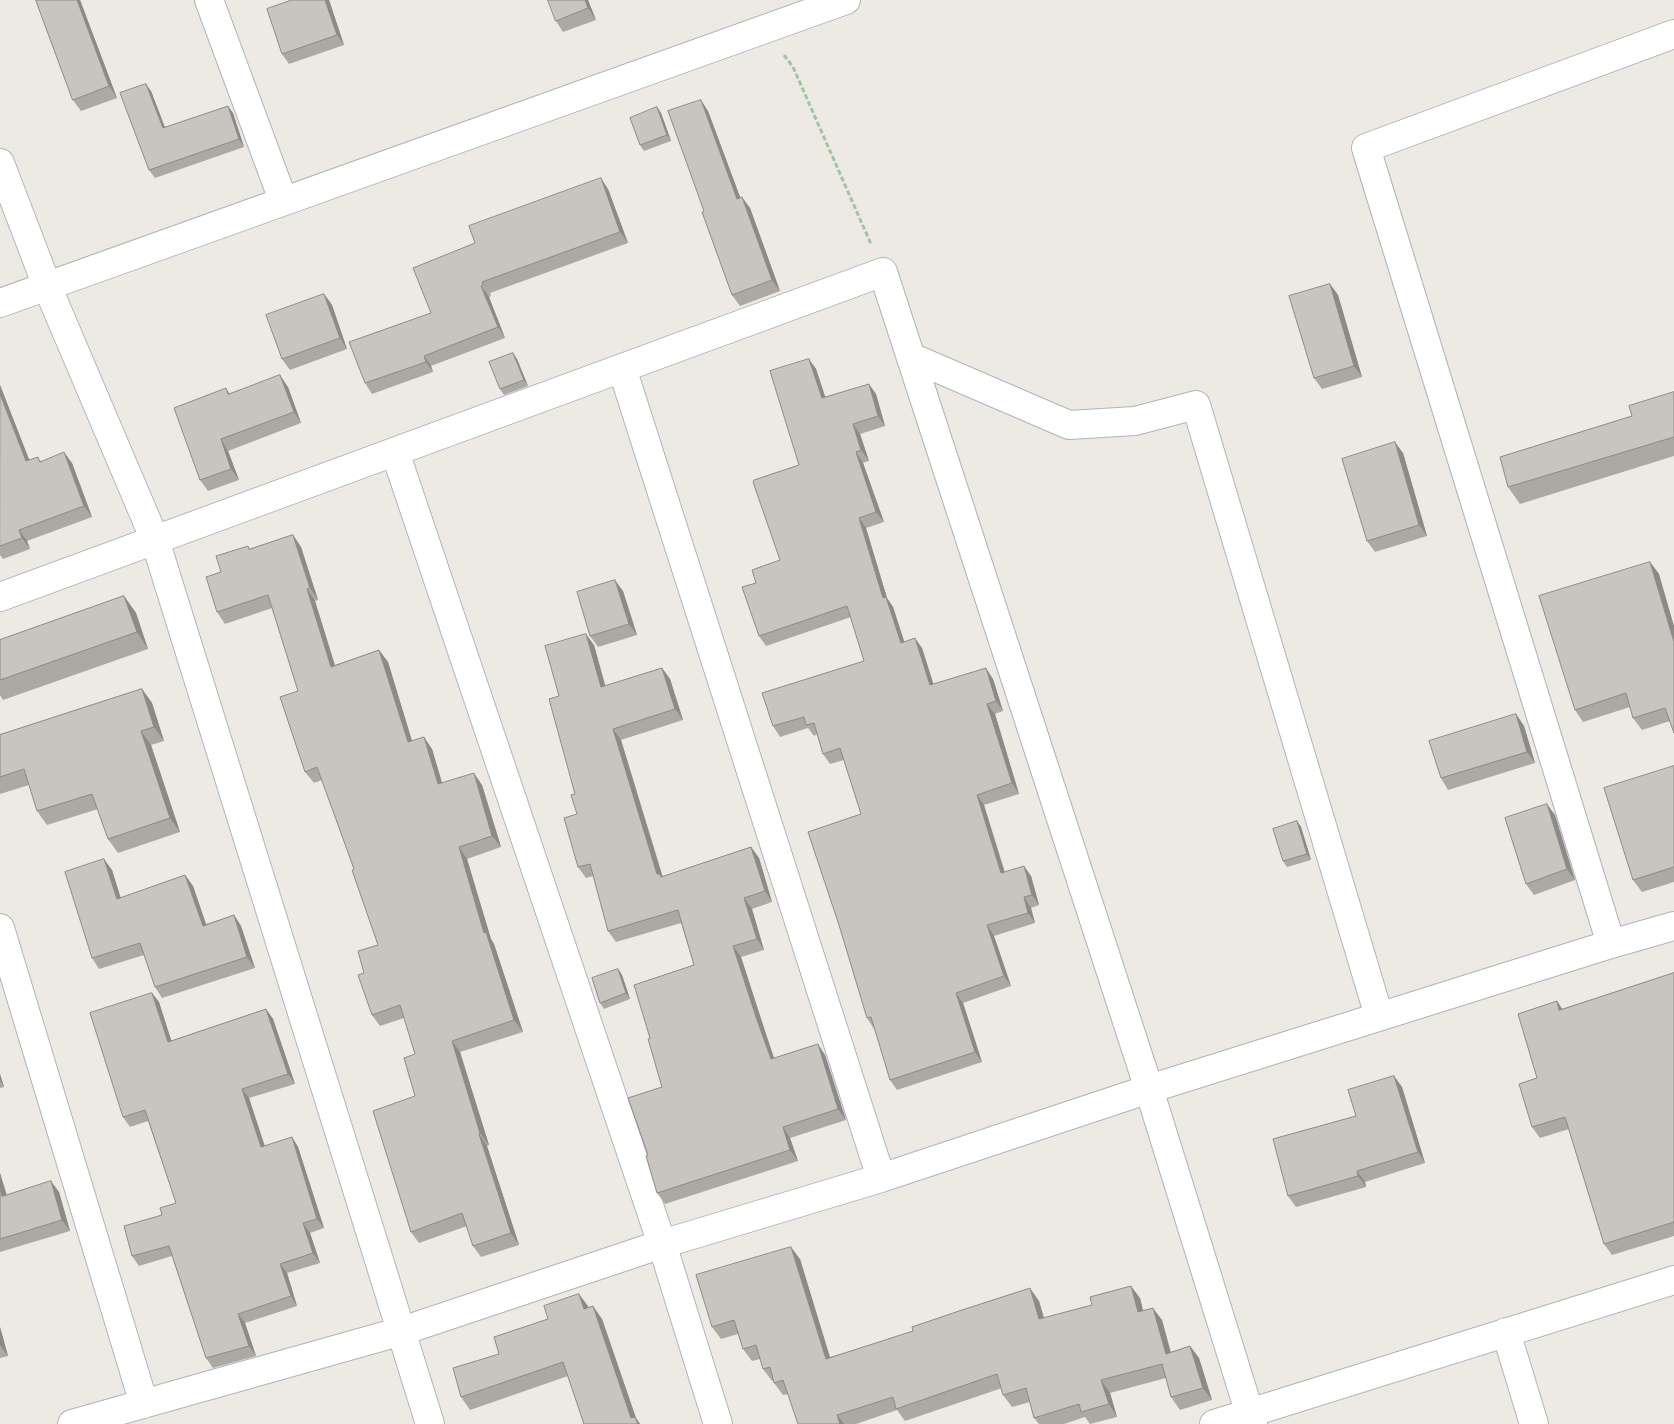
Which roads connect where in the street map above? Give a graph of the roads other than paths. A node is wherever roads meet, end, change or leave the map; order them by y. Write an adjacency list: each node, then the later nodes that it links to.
1 (209, 0): 5 (street)
2 (846, 0): 5 (street)
3 (1674, 34): 15 (street)
4 (0, 163): 6 (street)
5 (283, 200): 6 (street)
6 (47, 286): 7 (street); 11 (street)
7 (0, 303)
8 (911, 357): 9 (street); 16 (street); 17 (street)
9 (622, 368): 10 (street); 18 (street)
10 (394, 452): 11 (street); 19 (street)
11 (155, 540): 12 (street); 21 (street)
12 (0, 597)
13 (1674, 926): 15 (street)
14 (0, 928): 23 (street)
15 (1611, 944): 16 (street)
16 (1379, 1016): 17 (street)
17 (1149, 1089): 18 (street); 24 (street)
18 (881, 1178): 19 (street)
19 (662, 1244): 21 (street); 27 (street)
20 (1674, 1280): 22 (street)
21 (402, 1331): 23 (street); 26 (street)
22 (1506, 1332): 24 (street); 29 (street)
23 (144, 1404): 25 (street)
24 (1251, 1418): 28 (street)
25 (72, 1424)
26 (430, 1424)
27 (718, 1424)
28 (1214, 1424)
29 (1534, 1424)

